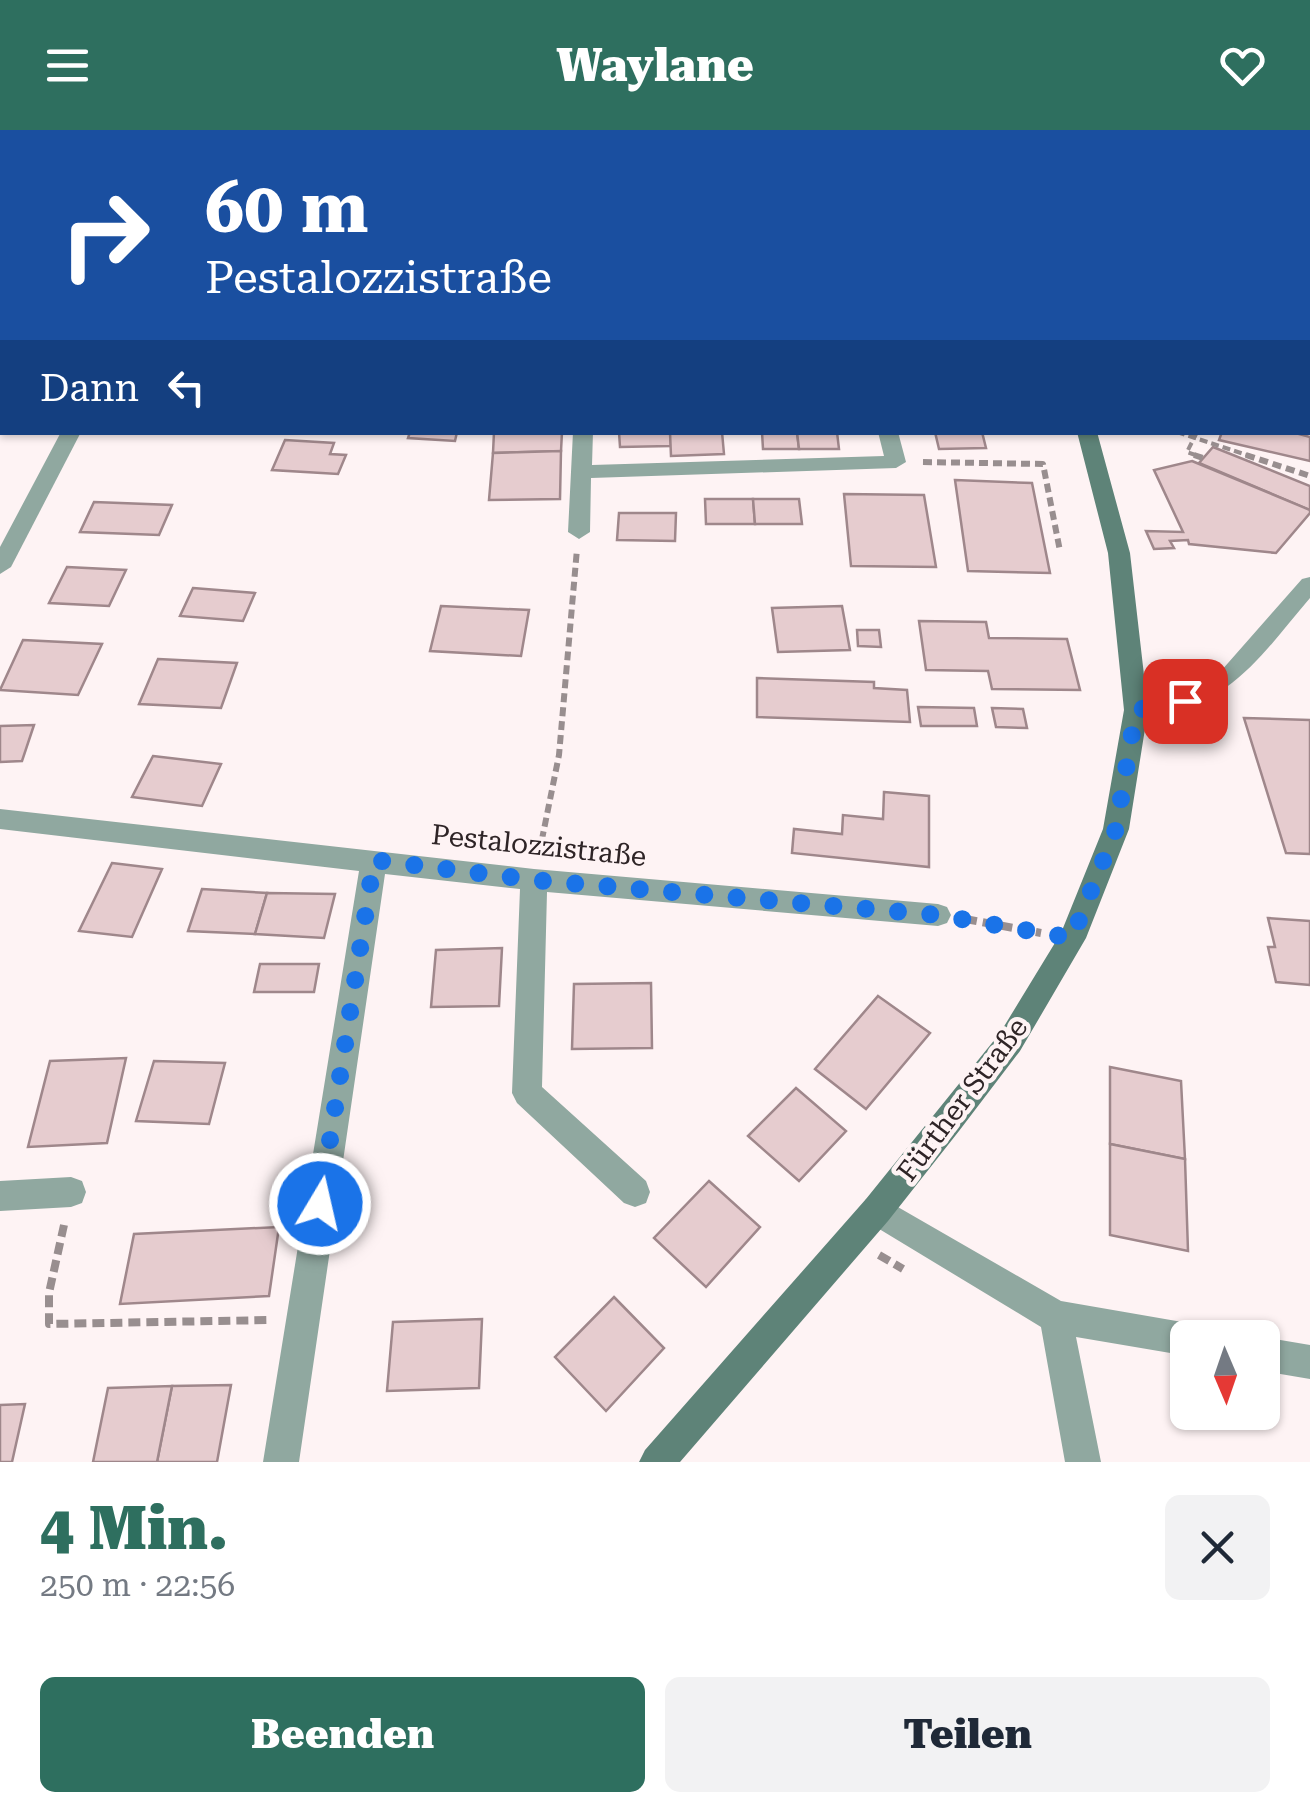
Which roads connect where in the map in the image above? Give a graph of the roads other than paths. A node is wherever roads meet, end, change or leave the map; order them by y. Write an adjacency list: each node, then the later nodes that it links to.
1 (69, 435): 7 (street)
2 (583, 435): 5 (street)
3 (889, 435): 5 (street)
4 (1088, 435): 9 (main road, Fürther Straße)
5 (582, 472): 6 (street)
6 (579, 532)
7 (0, 567)
8 (1310, 584): 9 (street)
9 (1136, 710): 17 (main road, Fürther Straße)
10 (0, 820): 11 (street, Pestalozzistraße)
11 (374, 860): 12 (street, Pestalozzistraße); 22 (street)
12 (534, 880): 13 (street, Pestalozzistraße); 15 (street)
13 (938, 915)
14 (72, 1192): 16 (street)
15 (634, 1192)
16 (0, 1196)
17 (877, 1210): 18 (street); 23 (main road, Fürther Straße)
18 (1056, 1317): 19 (street); 24 (street)
19 (1170, 1337)
20 (1280, 1357): 21 (street)
21 (1310, 1362)
22 (281, 1462)
23 (656, 1462)
24 (1083, 1462)

